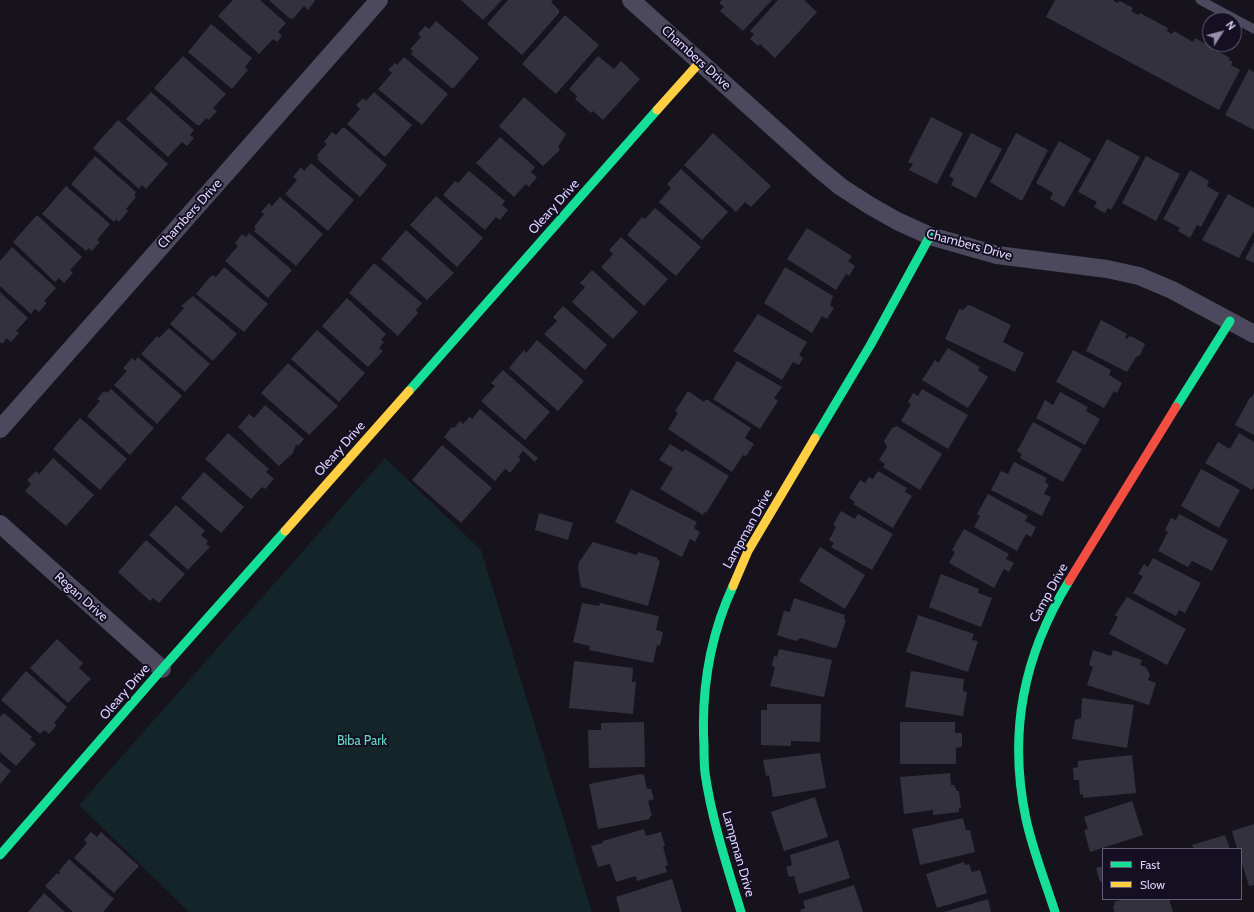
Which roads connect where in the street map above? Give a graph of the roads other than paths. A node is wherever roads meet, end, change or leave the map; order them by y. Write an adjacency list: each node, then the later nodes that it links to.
1 (379, 0): 9 (street, Chambers Drive)
2 (631, 0): 5 (street, Chambers Drive)
3 (1200, 0): 4 (lane)
4 (1254, 29)
5 (700, 62): 6 (street, Chambers Drive); 11 (street, Oleary Drive)
6 (930, 236): 7 (street, Chambers Drive); 13 (street, Lampman Drive)
7 (1230, 321): 8 (street, Chambers Drive); 14 (street, Camp Drive)
8 (1254, 334)
9 (0, 429)
10 (0, 524): 11 (street, Regan Drive)
11 (162, 669): 12 (street, Oleary Drive)
12 (0, 855)
13 (741, 912)
14 (1055, 912)

